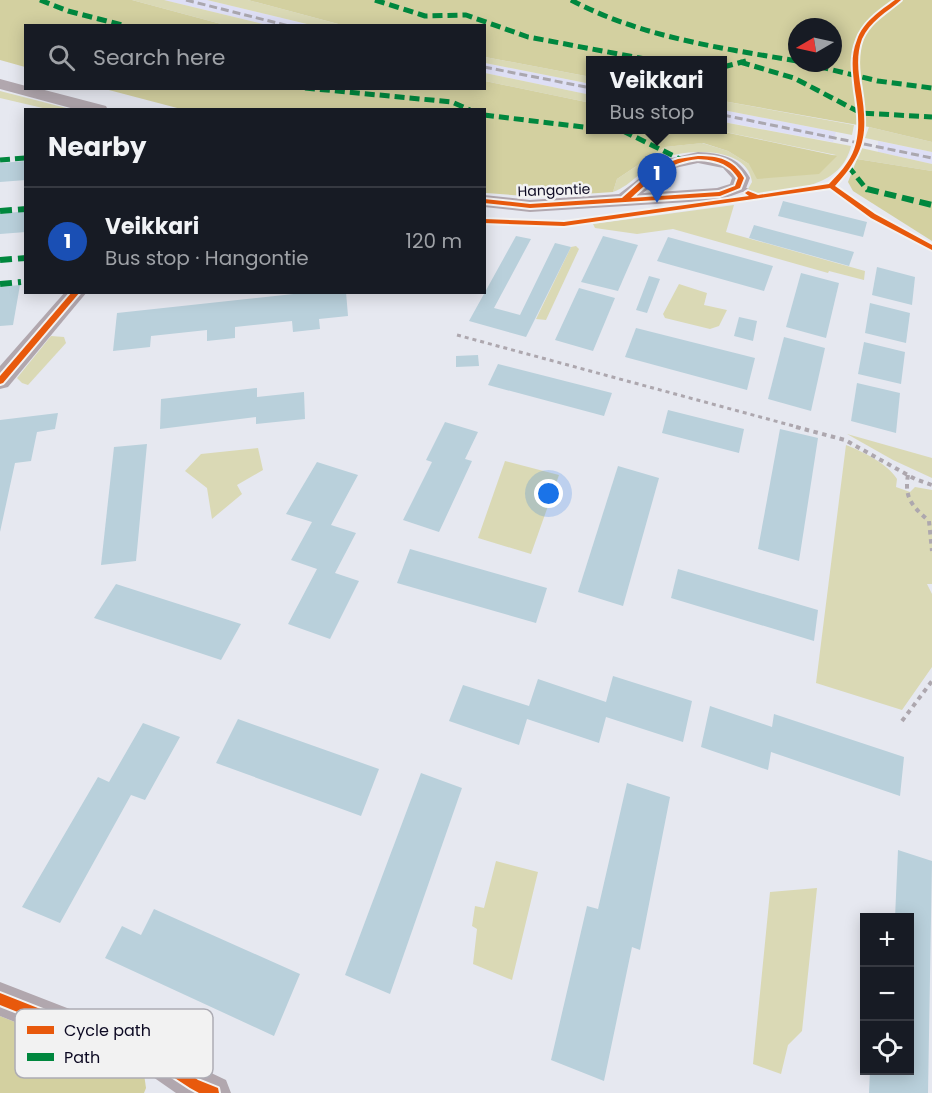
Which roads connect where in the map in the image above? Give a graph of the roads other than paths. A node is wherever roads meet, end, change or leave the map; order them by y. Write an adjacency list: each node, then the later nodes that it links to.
1 (0, 84): 2 (street)
2 (92, 108)
3 (831, 186): 4 (lane)
4 (738, 187): 5 (street, Hangontie); 5 (street)
5 (625, 200): 6 (street, Hangontie)
6 (486, 201)
7 (75, 294): 8 (street)
8 (0, 381)
9 (0, 999): 10 (street)
10 (25, 1009)
11 (183, 1078): 12 (street)
12 (199, 1090)

